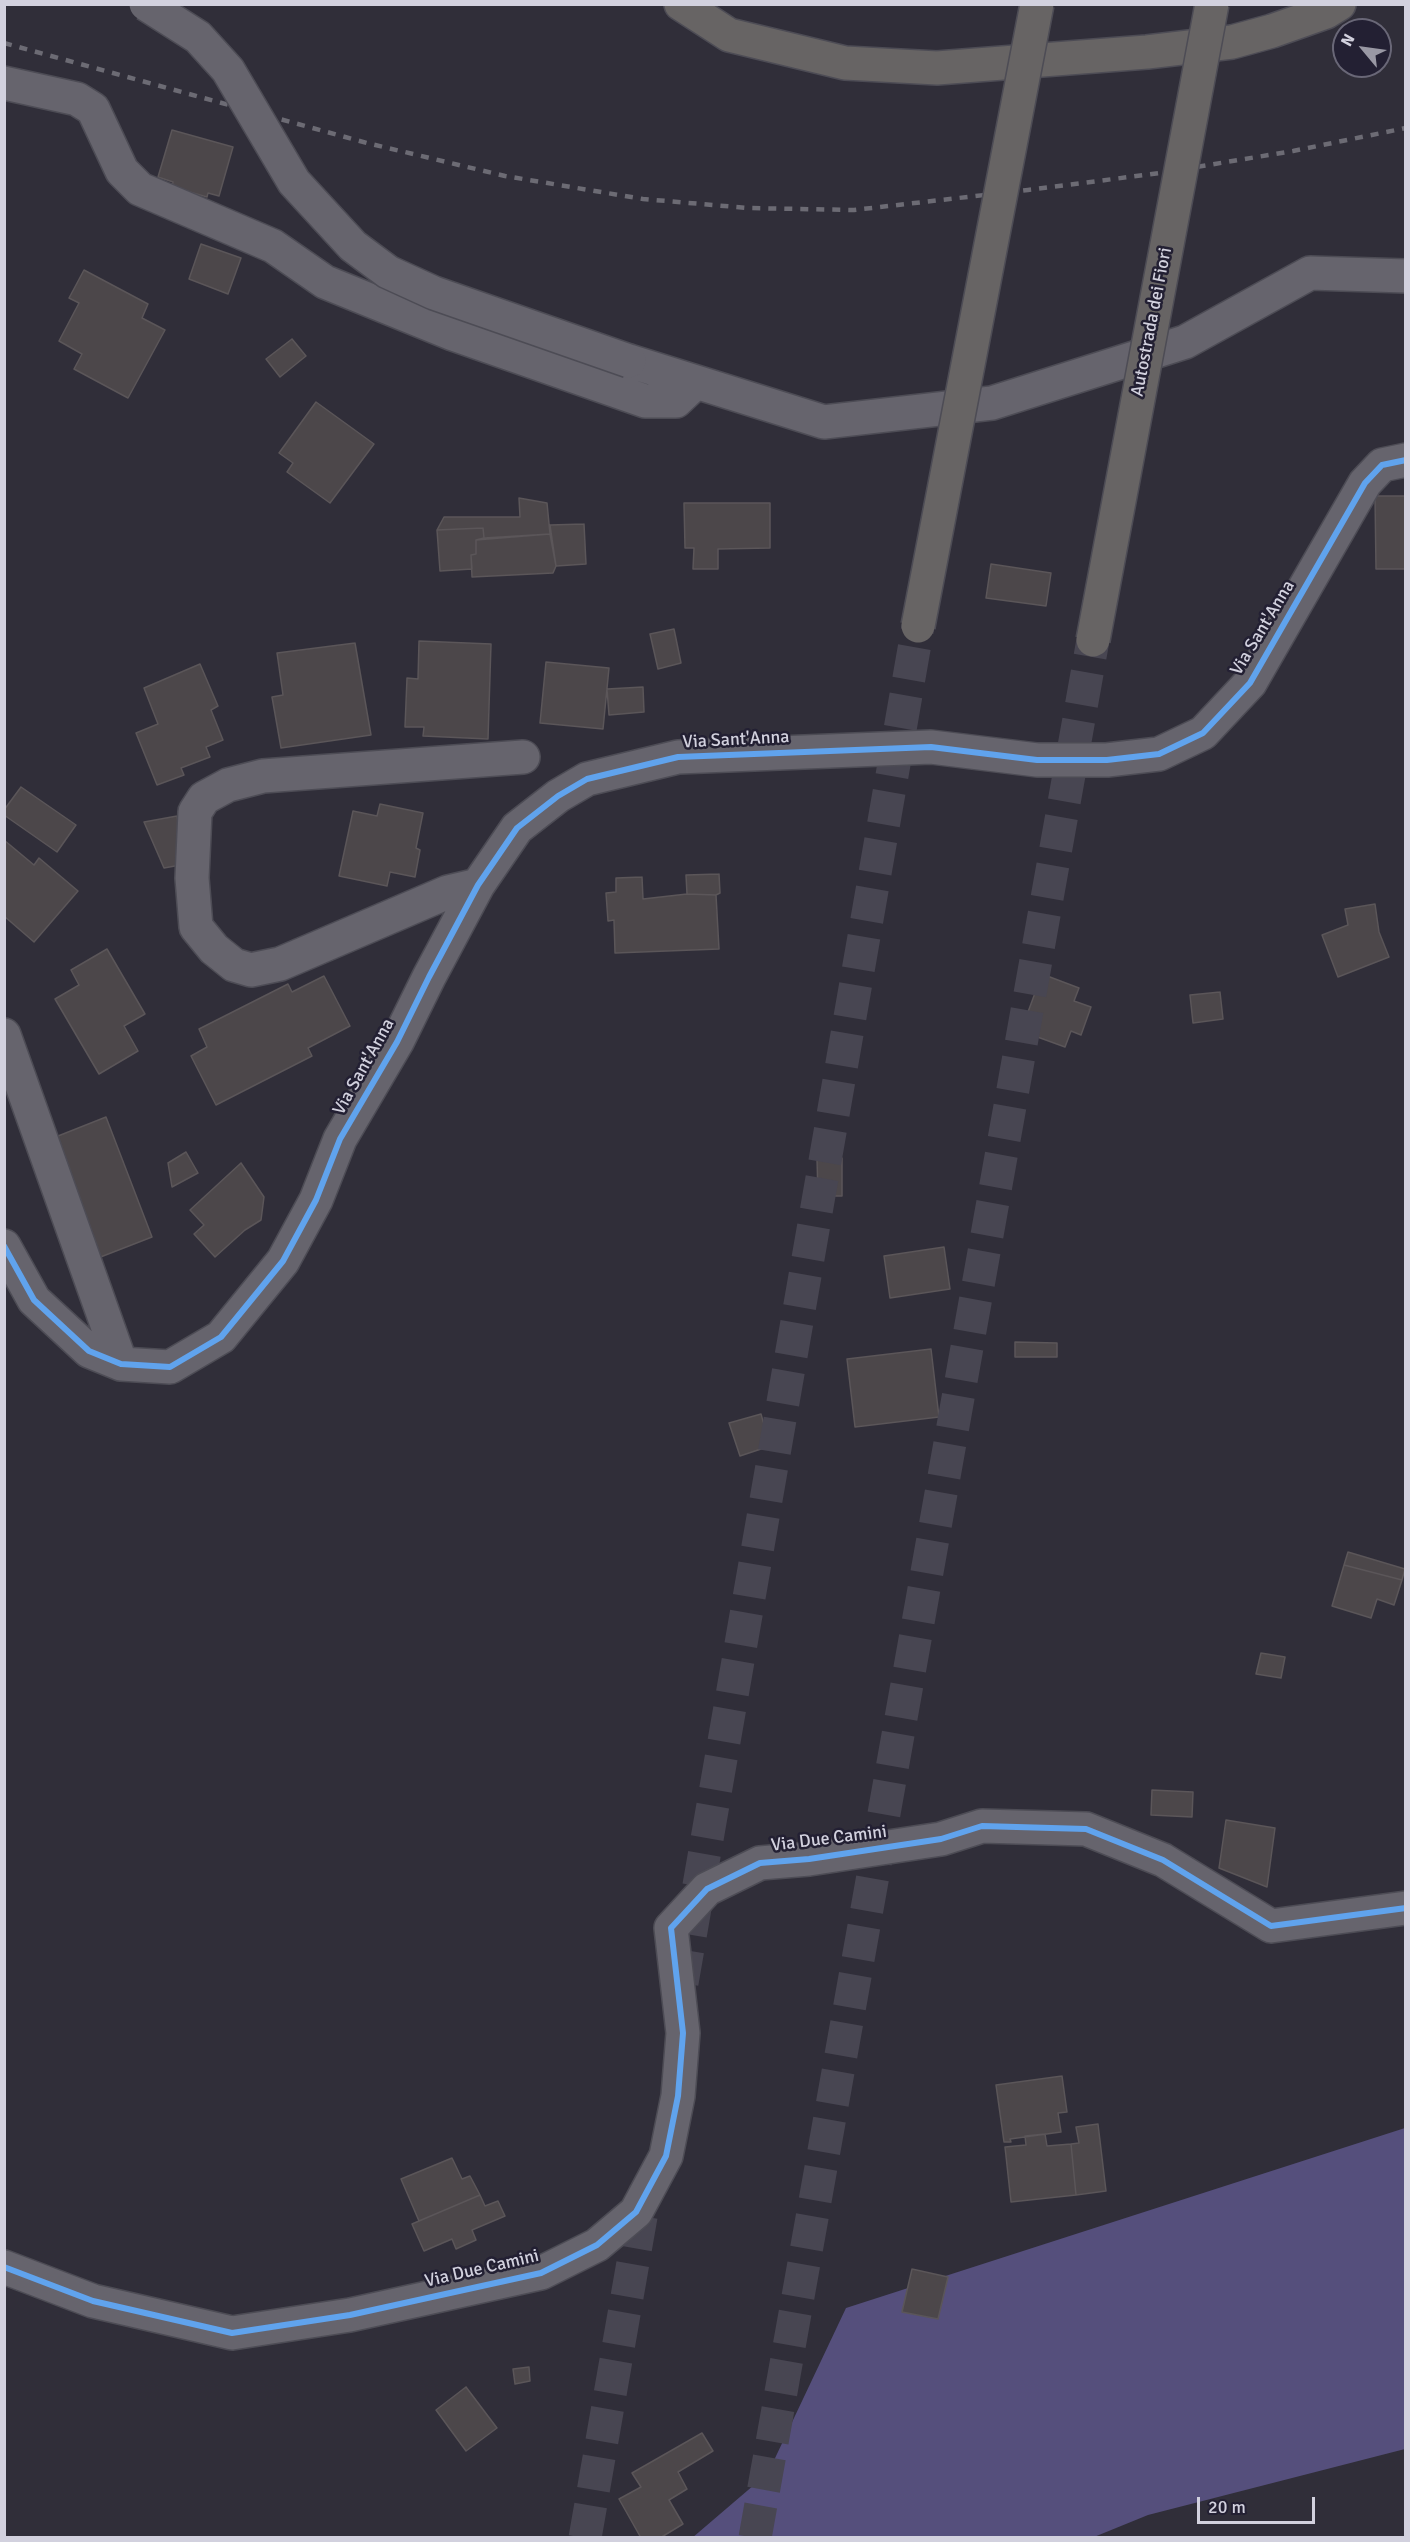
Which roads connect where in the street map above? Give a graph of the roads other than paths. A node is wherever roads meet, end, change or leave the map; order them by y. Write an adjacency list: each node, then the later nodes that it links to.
1 (146, 4): 8 (street, bridge)
2 (681, 4): 5 (highway)
3 (1037, 4): 10 (highway, bridge)
4 (1212, 4): 11 (highway, Autostrada dei Fiori, bridge)
5 (1339, 4)
6 (4, 83): 8 (street)
7 (1406, 276): 8 (street)
8 (695, 383)
9 (1406, 460): 13 (street, Via Sant'Anna)
10 (918, 626)
11 (1093, 640)
12 (523, 757): 13 (street)
13 (478, 885): 16 (street, Via Sant'Anna)
14 (4, 1035): 16 (street)
15 (4, 1246): 16 (street, Via Sant'Anna)
16 (121, 1364)
17 (1406, 1908): 18 (street, Via Due Camini)
18 (4, 2267)

